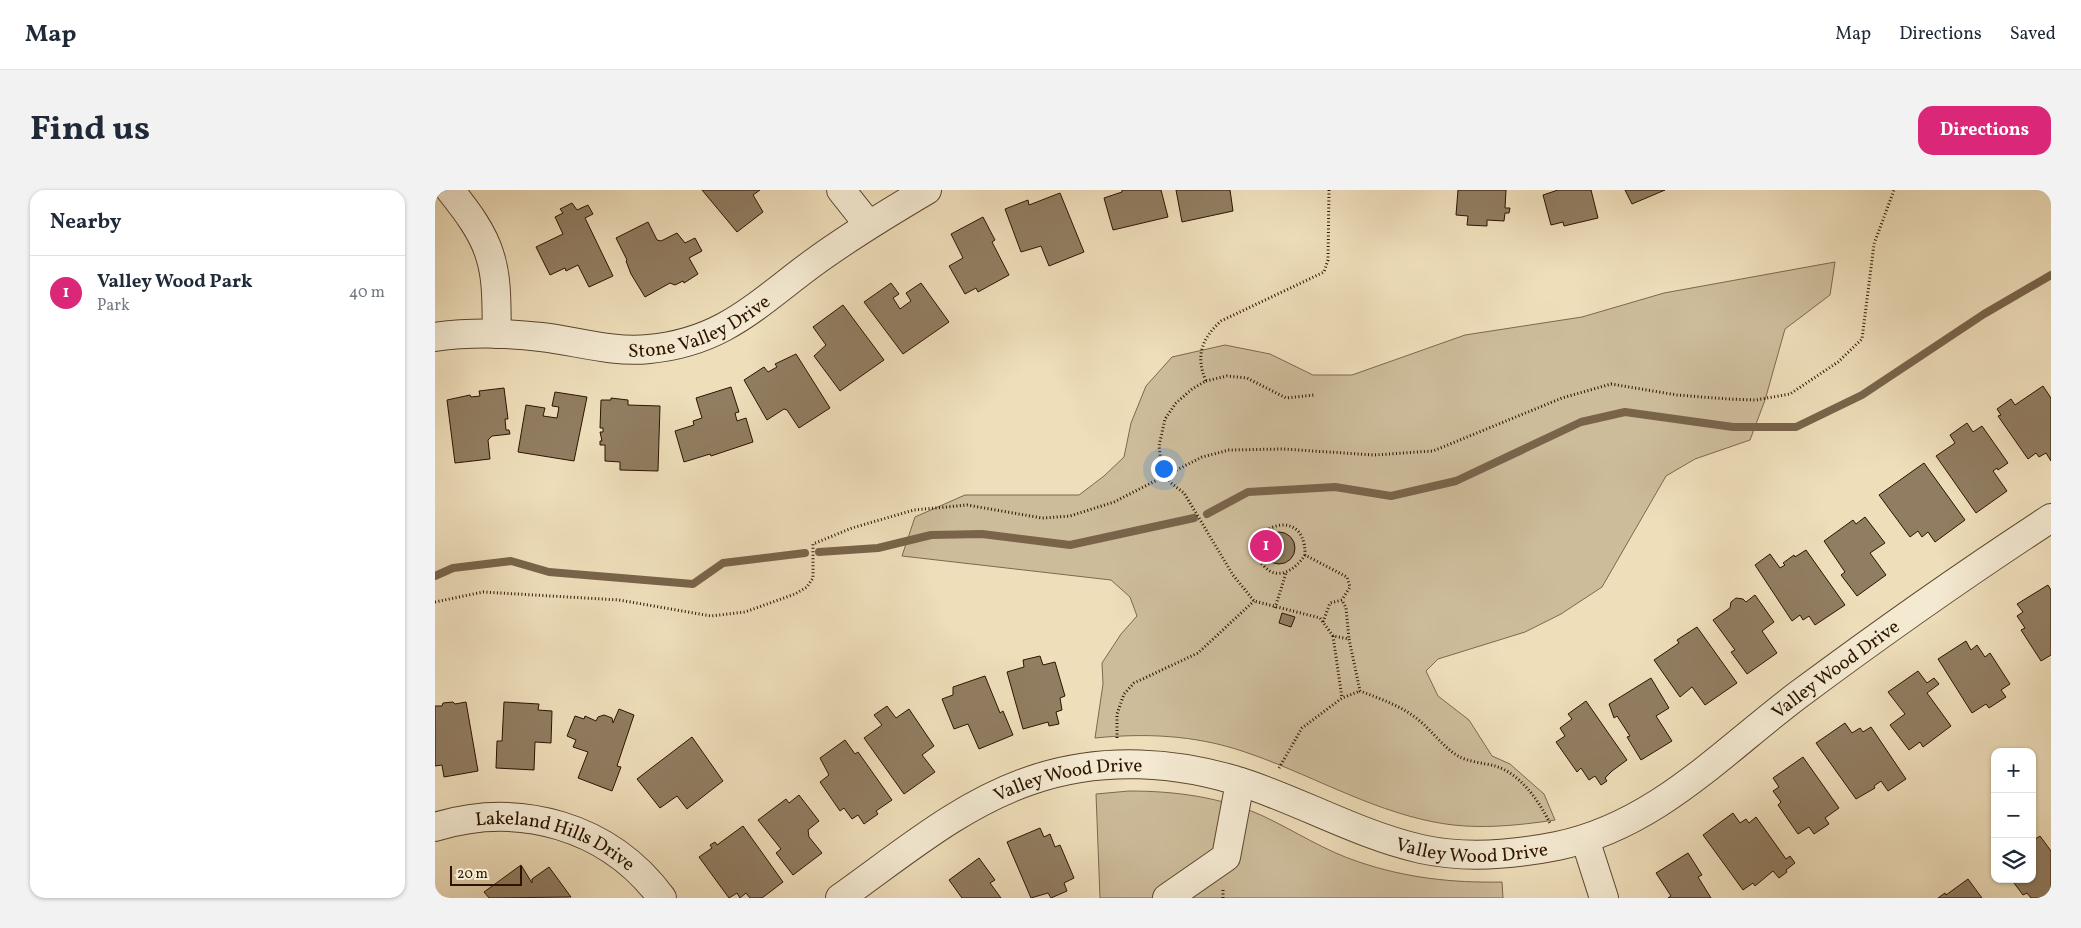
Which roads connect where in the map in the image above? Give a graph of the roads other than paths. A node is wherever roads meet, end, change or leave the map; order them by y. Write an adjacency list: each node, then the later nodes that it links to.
1 (450, 190): 5 (street)
2 (841, 190): 4 (street)
3 (927, 190): 4 (street, Stone Valley Drive)
4 (868, 224): 5 (street, Stone Valley Drive)
5 (497, 334): 6 (street, Stone Valley Drive)
6 (435, 337)
7 (2051, 518): 10 (street, Valley Wood Drive)
8 (1239, 782): 10 (street, Valley Wood Drive); 12 (street, Valley Wood Drive); 13 (street)
9 (435, 827): 11 (street, Lakeland Hills Drive)
10 (1585, 840): 14 (street)
11 (662, 898)
12 (840, 898)
13 (1167, 898)
14 (1604, 898)

